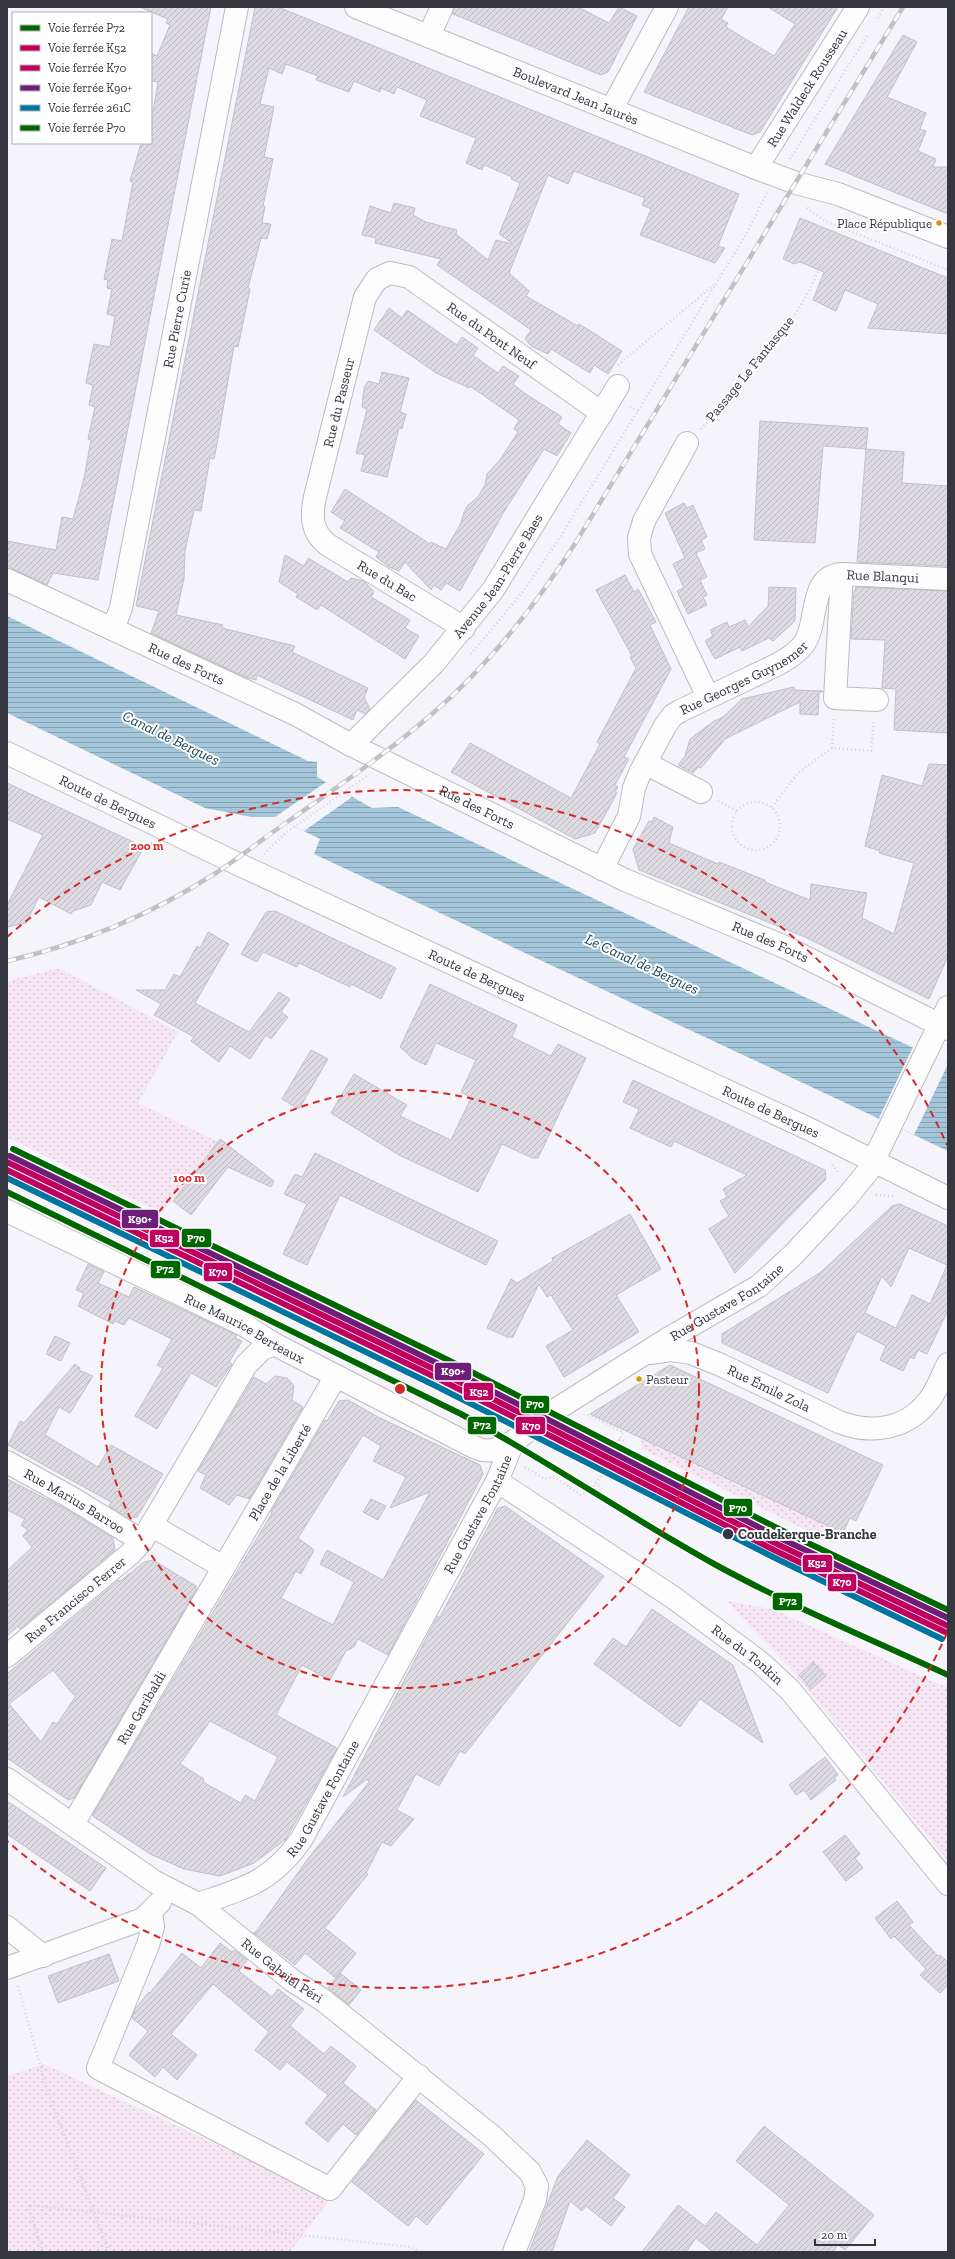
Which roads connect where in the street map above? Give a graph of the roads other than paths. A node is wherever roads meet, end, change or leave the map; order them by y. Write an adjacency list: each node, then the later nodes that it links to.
1 (237, 7): 22 (street, Rue Pierre Curie)
2 (356, 7): 6 (street, Boulevard Jean Jaurès)
3 (442, 7): 6 (street)
4 (666, 7): 7 (street)
5 (858, 7): 8 (street, Rue Waldeck Rousseau)
6 (429, 36): 7 (street, Boulevard Jean Jaurès)
7 (611, 110): 8 (street, Boulevard Jean Jaurès)
8 (756, 168): 9 (street, Boulevard Jean Jaurès)
9 (796, 183): 10 (street, Boulevard Jean Jaurès); 11 (street, Boulevard Jean Jaurès)
10 (948, 237)
11 (948, 253)
12 (376, 279): 14 (street, Rue du Pont Neuf); 16 (street, Rue du Passeur)
13 (618, 376): 14 (street, Avenue Jean-Pierre Baes)
14 (602, 413): 21 (street, Avenue Jean-Pierre Baes)
15 (687, 443): 23 (street)
16 (315, 529): 21 (street, Rue du Bac)
17 (842, 574): 18 (street, Rue Blanqui); 20 (street, Rue Blanqui); 24 (street)
18 (948, 579)
19 (7, 580): 22 (street, Rue des Forts)
20 (821, 585): 23 (street, Rue Georges Guynemer)
21 (464, 628): 25 (street, Avenue Jean-Pierre Baes)
22 (113, 629): 25 (street, Rue des Forts)
23 (708, 697): 27 (street, Rue Georges Guynemer)
24 (877, 700)
25 (351, 745): 29 (street, Rue des Forts)
26 (7, 753): 31 (street, Route de Bergues)
27 (645, 763): 28 (street); 29 (street, Rue Georges Guynemer)
28 (701, 792)
29 (602, 869): 30 (street, Rue des Forts)
30 (945, 1020): 31 (street, Rue Gustave Fontaine)
31 (874, 1161): 32 (street, Route de Bergues); 34 (street, Rue Gustave Fontaine)
32 (948, 1198)
33 (7, 1211): 35 (street, Rue Maurice Berteaux)
34 (706, 1316): 36 (street, Rue Gustave Fontaine); 38 (street)
35 (274, 1344): 39 (street, Rue Maurice Berteaux); 44 (street)
36 (641, 1355): 38 (street, Rue Émile Zola); 40 (street, Rue Gustave Fontaine)
37 (948, 1364): 38 (street, Rue Émile Zola)
38 (721, 1365)
39 (336, 1376): 41 (street, Rue Maurice Berteaux); 45 (street, Place de la Liberté)
40 (513, 1442): 41 (street); 43 (street, Rue Gustave Fontaine)
41 (480, 1450): 43 (street, Rue Maurice Berteaux)
42 (7, 1462): 44 (street, Rue Marius Barroo)
43 (502, 1481): 50 (street, Rue du Tonkin); 52 (street, Rue Gustave Fontaine)
44 (147, 1533): 45 (street); 47 (street, Rue Francisco Ferrer)
45 (223, 1567): 46 (street, Place de la Liberté)
46 (209, 1591): 49 (street, Rue Garibaldi)
47 (7, 1656)
48 (7, 1779): 49 (street, Rue Gabriel Péri)
49 (73, 1824): 51 (street, Rue Gabriel Péri)
50 (948, 1884)
51 (168, 1890): 52 (street, Rue Gabriel Péri); 53 (street)
52 (198, 1904): 57 (street, Rue Gabriel Péri)
53 (151, 1913): 55 (street); 57 (street)
54 (7, 1927): 55 (street)
55 (43, 1956): 56 (street)
56 (10, 1967)
57 (419, 2076): 58 (street, Rue Gabriel Péri)
58 (514, 2252)

